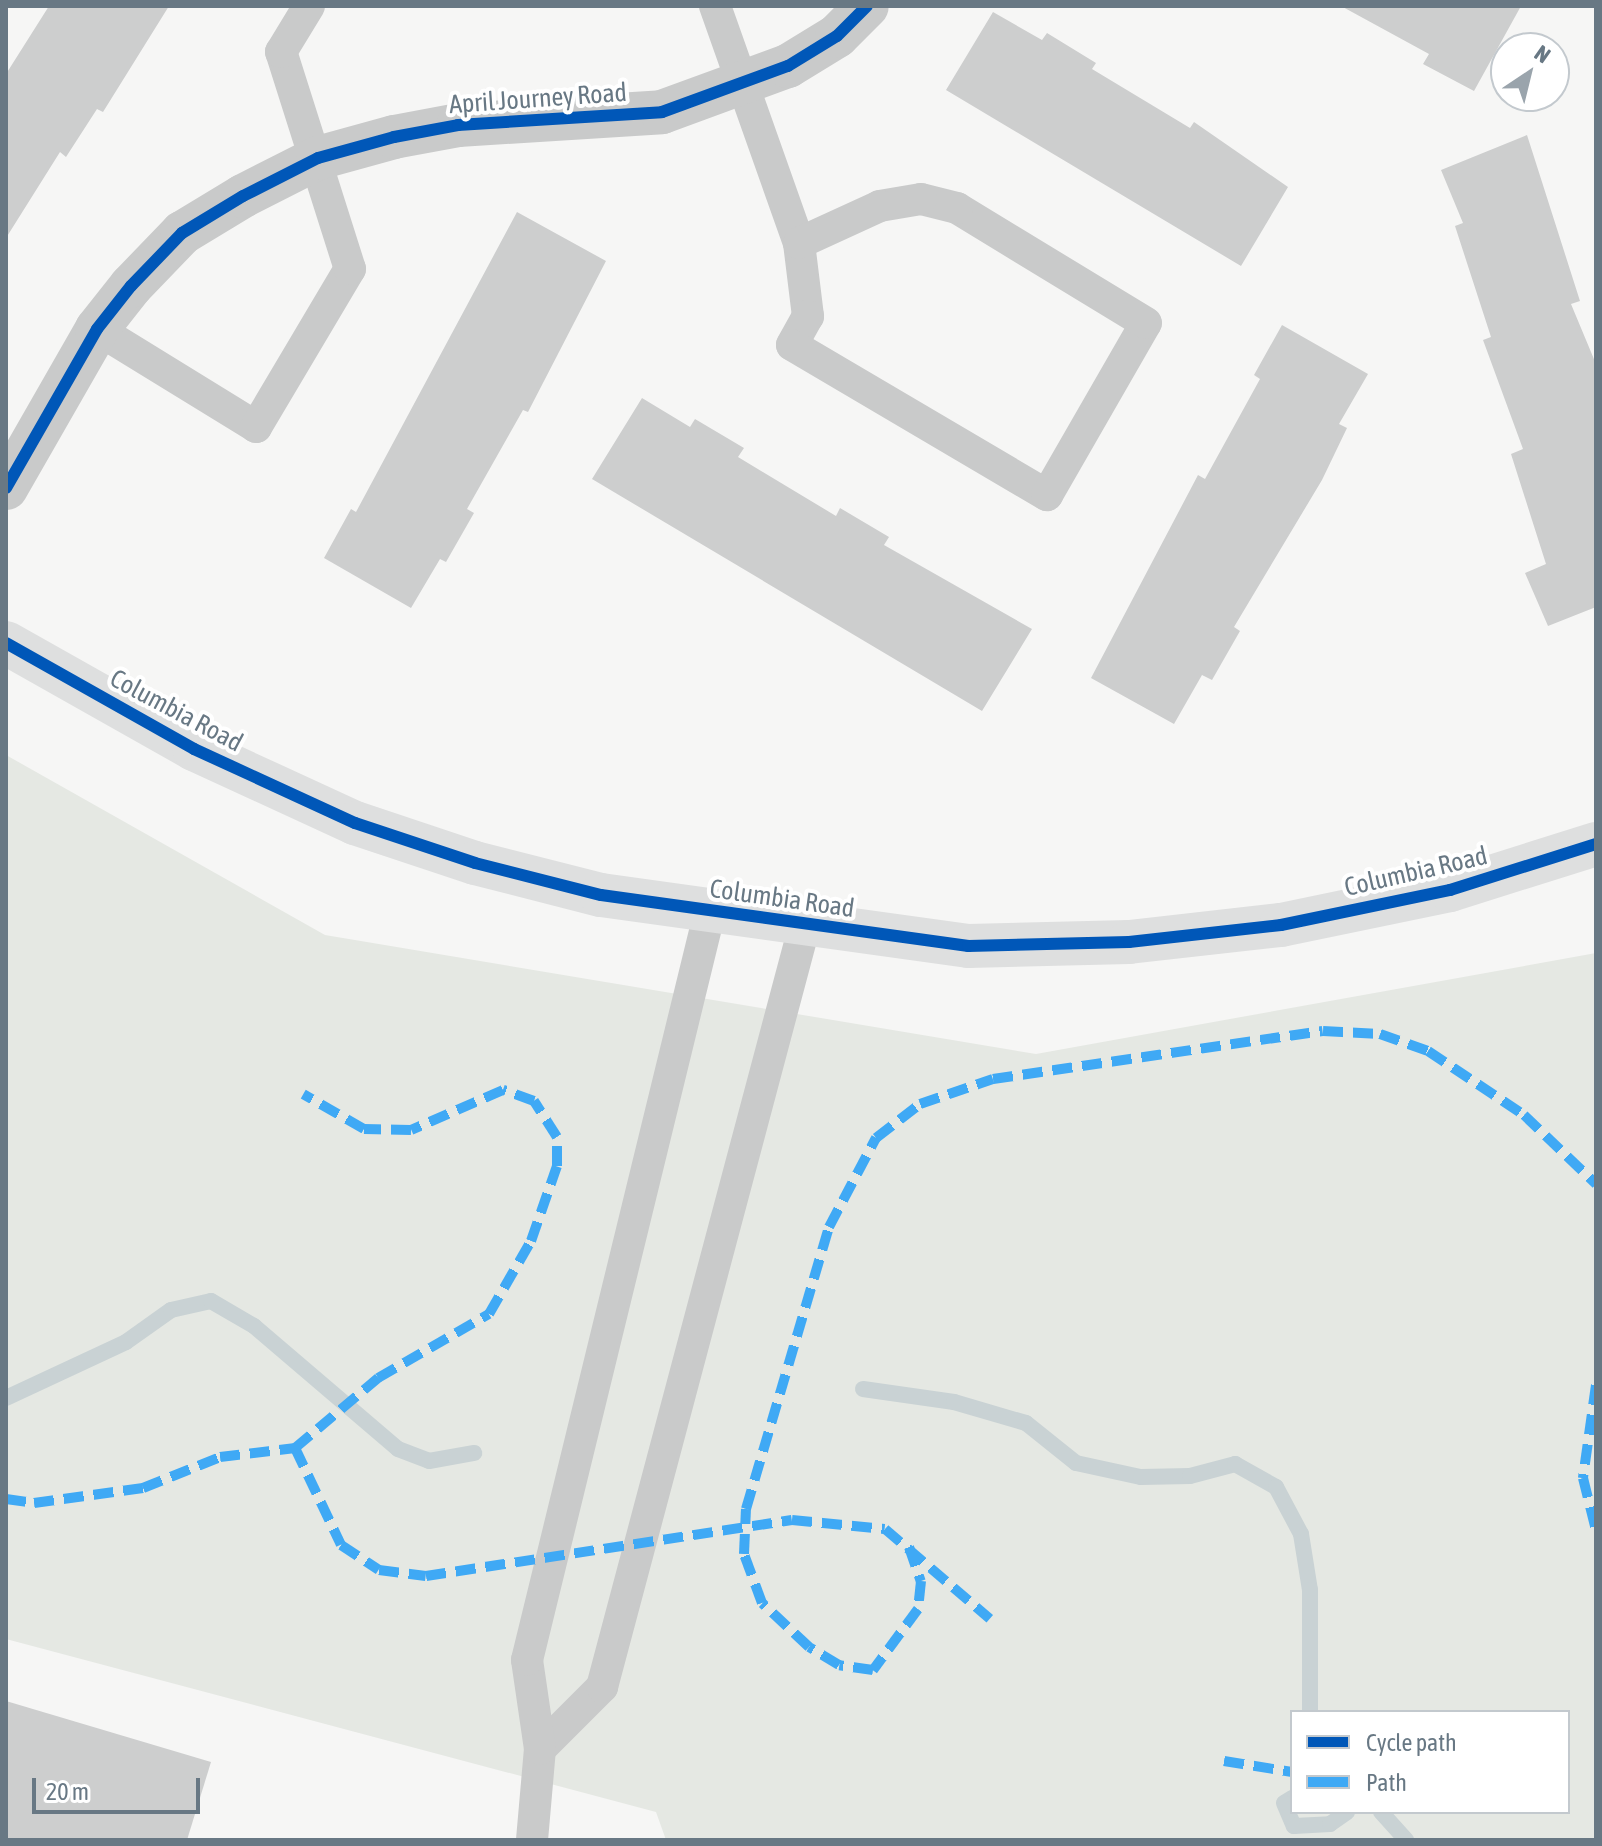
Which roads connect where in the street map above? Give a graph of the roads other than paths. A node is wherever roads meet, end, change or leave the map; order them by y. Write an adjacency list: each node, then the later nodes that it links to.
1 (309, 6): 5 (lane)
2 (715, 6): 4 (lane)
3 (867, 6): 4 (street, April Journey Road)
4 (739, 86): 5 (street, April Journey Road); 6 (lane)
5 (318, 158): 7 (street, April Journey Road); 7 (lane)
6 (799, 243): 6 (lane)
7 (97, 329): 8 (street, April Journey Road)
8 (6, 488)
9 (6, 643): 11 (main road, Columbia Road)
10 (1596, 844): 12 (main road, Columbia Road)
11 (710, 911): 12 (main road, Columbia Road); 13 (lane)
12 (805, 924): 13 (lane)
13 (540, 1749): 14 (lane)
14 (532, 1840)

